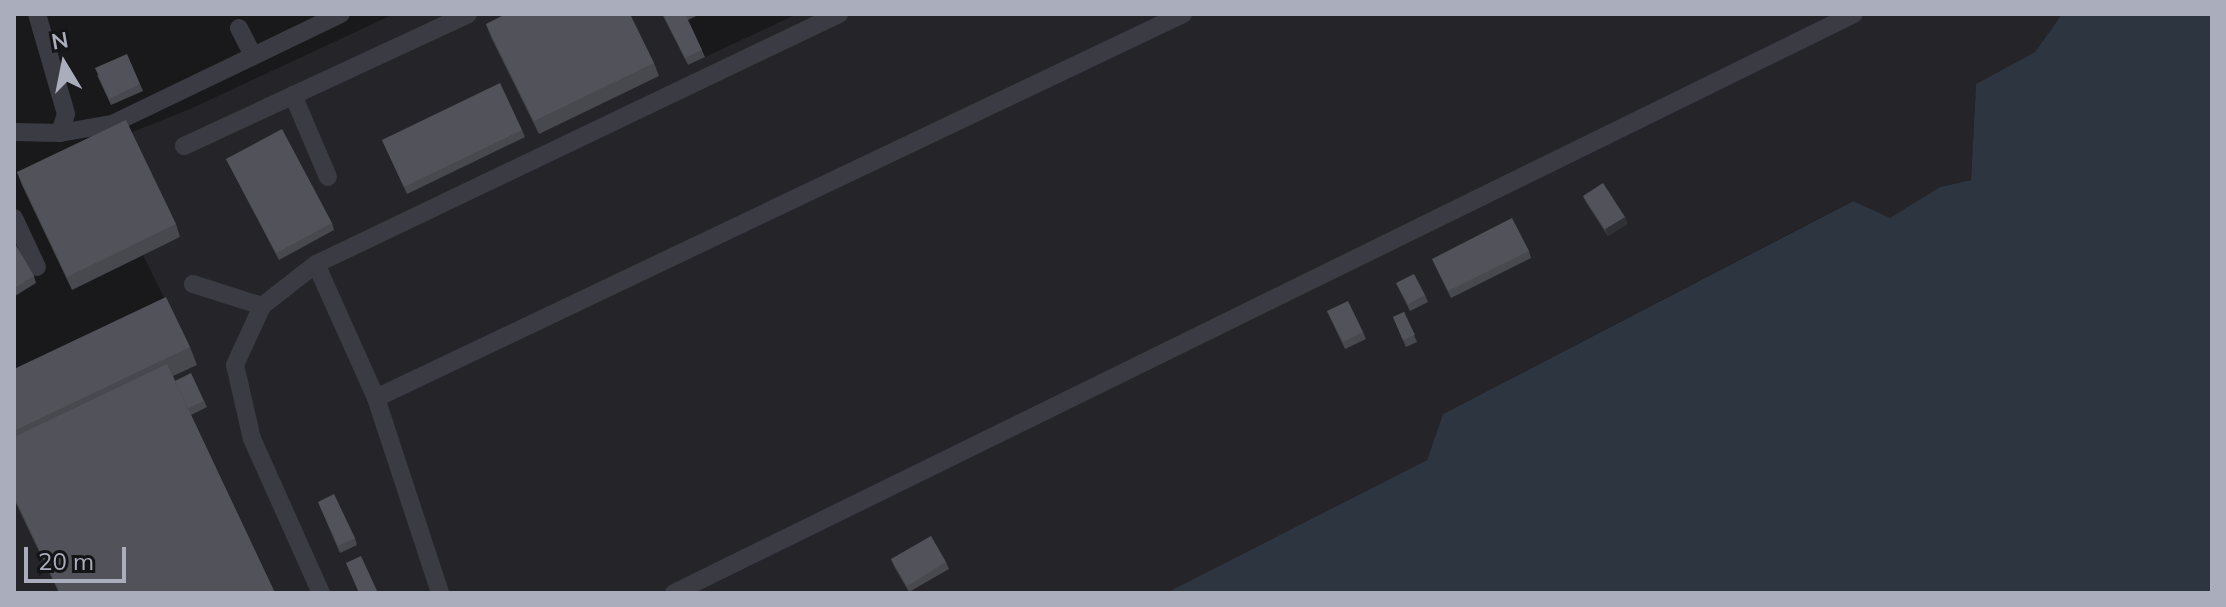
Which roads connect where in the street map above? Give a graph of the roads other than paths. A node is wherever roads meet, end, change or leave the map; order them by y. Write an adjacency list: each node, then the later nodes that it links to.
1 (37, 14): 11 (lane)
2 (341, 14): 8 (lane)
3 (468, 14): 9 (lane)
4 (839, 14): 15 (lane)
5 (1183, 14): 19 (lane)
6 (1854, 14): 22 (lane)
7 (239, 28): 8 (lane)
8 (253, 56): 11 (lane)
9 (293, 95): 12 (lane); 13 (lane)
10 (14, 132): 11 (lane)
11 (60, 133)
12 (184, 146)
13 (328, 177)
14 (14, 218): 16 (lane)
15 (316, 264): 18 (lane); 19 (lane)
16 (37, 267)
17 (193, 284): 18 (lane)
18 (262, 306): 20 (lane)
19 (376, 398): 21 (lane)
20 (321, 593)
21 (440, 593)
22 (674, 593)

